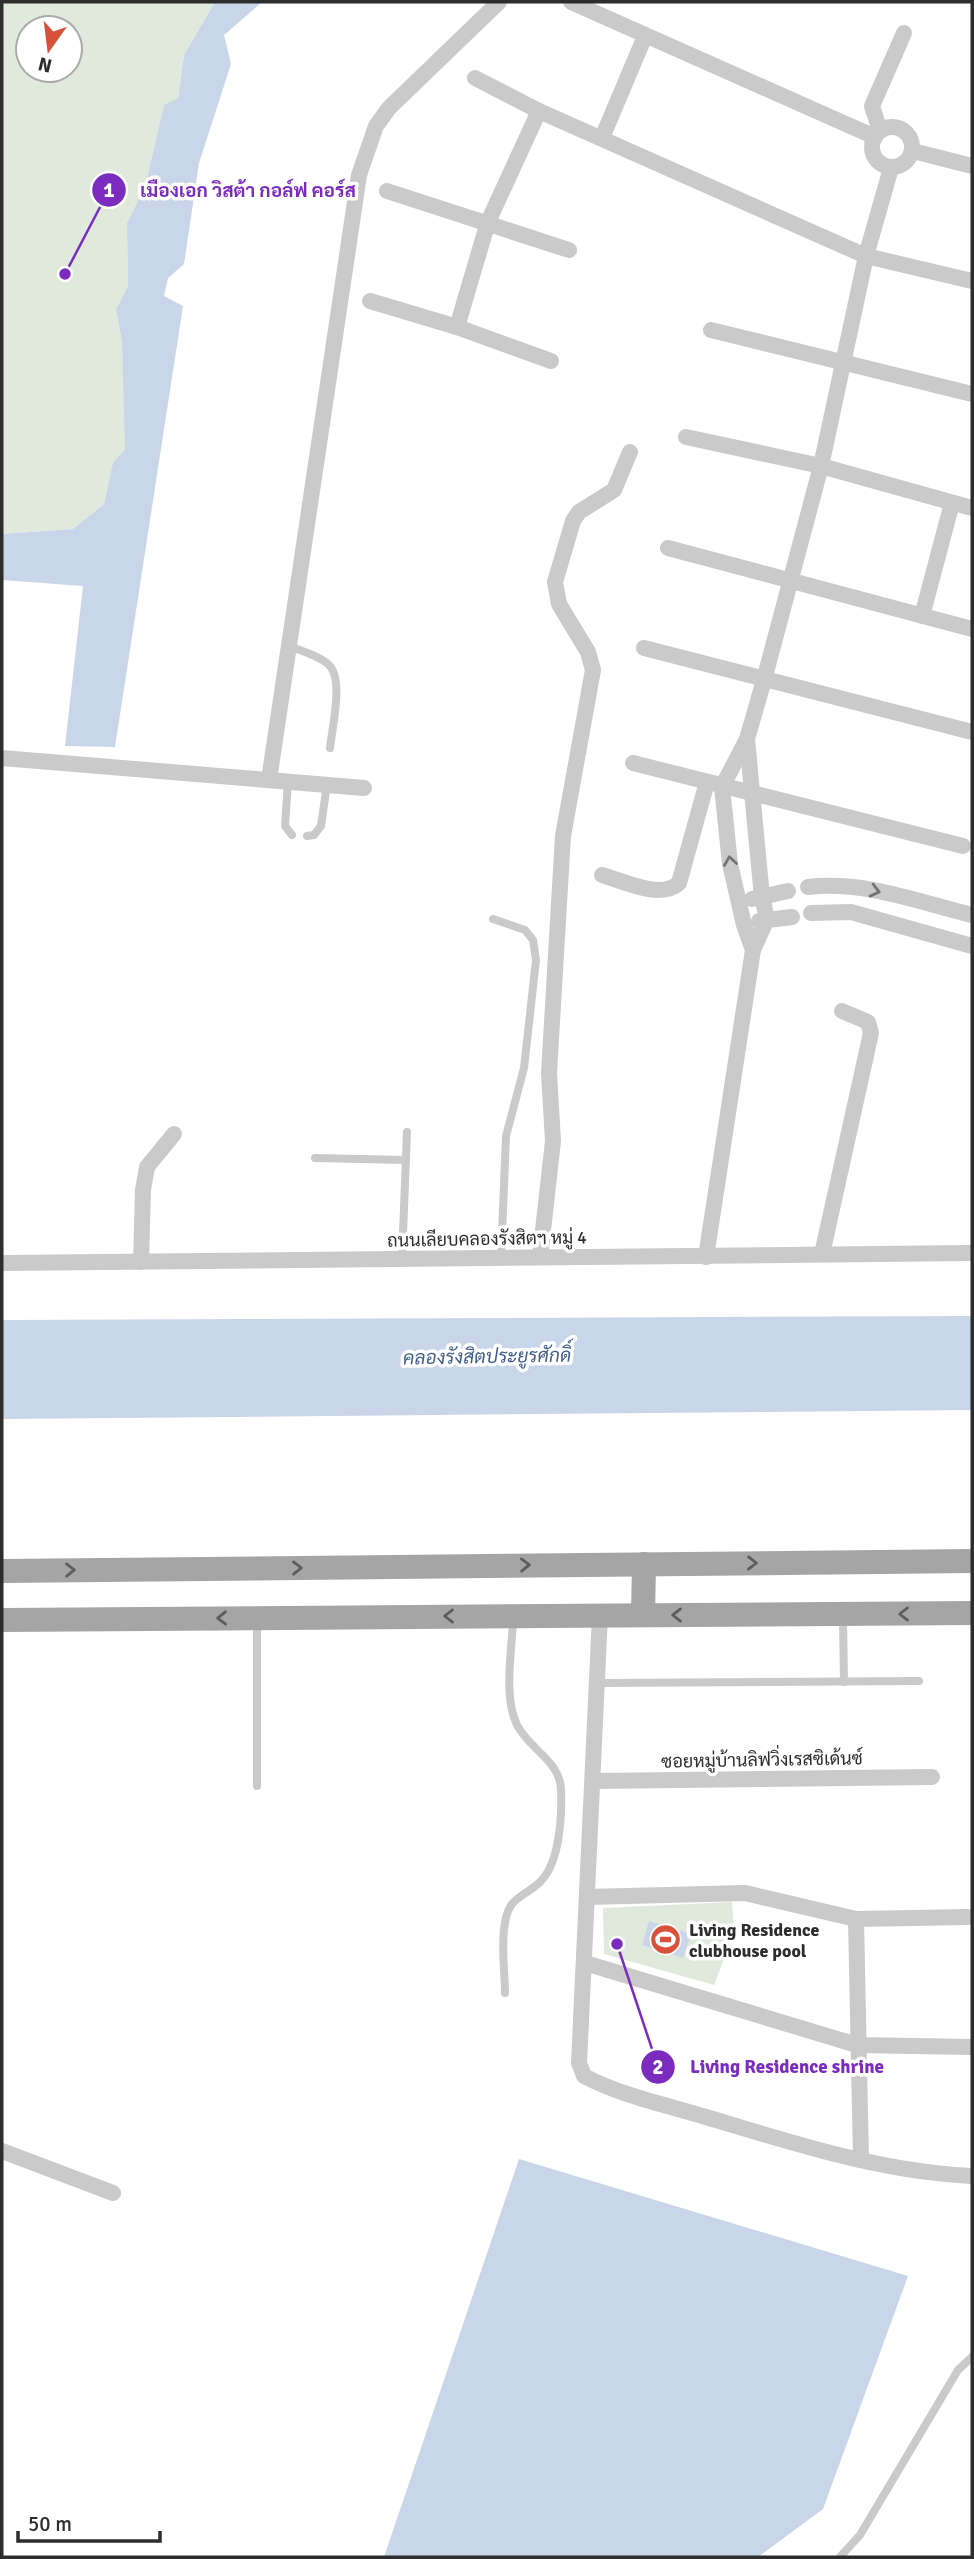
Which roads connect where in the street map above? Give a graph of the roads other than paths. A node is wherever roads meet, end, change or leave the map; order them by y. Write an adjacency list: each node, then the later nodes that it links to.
1 (499, 2): 32 (street)
2 (571, 2): 4 (street)
3 (905, 33): 7 (street)
4 (645, 36): 7 (street); 8 (street)
5 (475, 78): 6 (street)
6 (539, 111): 8 (street); 13 (street)
7 (877, 134): 9 (street); 11 (street)
8 (602, 138): 15 (street)
9 (912, 150): 10 (street); 11 (street)
10 (972, 166)
11 (891, 168): 15 (street)
12 (387, 191): 13 (street)
13 (488, 222): 14 (street); 18 (street)
14 (569, 250)
15 (866, 256): 16 (street); 21 (street)
16 (972, 281)
17 (370, 301): 18 (street)
18 (457, 327): 20 (street)
19 (711, 330): 21 (street)
20 (551, 361)
21 (845, 361): 22 (street); 25 (street)
22 (972, 394)
23 (686, 438): 25 (street)
24 (630, 452): 70 (street)
25 (821, 467): 26 (street); 29 (street)
26 (952, 503): 27 (street); 30 (street)
27 (972, 508)
28 (668, 548): 29 (street)
29 (790, 581): 30 (street); 34 (street)
30 (922, 616): 31 (street)
31 (972, 629)
32 (289, 646): 37 (lane); 40 (street)
33 (644, 648): 34 (street)
34 (764, 680): 35 (street); 36 (street)
35 (972, 732)
36 (747, 739): 43 (street); 45 (street)
37 (330, 748)
38 (2, 758): 40 (street)
39 (633, 763): 43 (street)
40 (269, 780): 41 (street)
41 (288, 781): 42 (street); 46 (lane)
42 (327, 784): 44 (street); 47 (lane)
43 (714, 784): 45 (street); 49 (street); 53 (street, one-way to 43)
44 (364, 788)
45 (751, 795): 48 (street); 52 (street)
46 (292, 835)
47 (307, 836)
48 (963, 846)
49 (602, 875)
50 (808, 887): 55 (street, one-way to 55)
51 (788, 891): 52 (street)
52 (762, 897): 53 (street); 58 (street)
53 (740, 902): 59 (street)
54 (811, 913): 60 (street)
55 (972, 915)
56 (792, 917): 58 (street)
57 (493, 919): 71 (lane)
58 (767, 919): 59 (street); 61 (street)
59 (744, 925): 61 (street)
60 (972, 946)
61 (753, 950): 69 (street)
62 (842, 1012): 68 (street)
63 (407, 1132): 66 (lane)
64 (174, 1134): 73 (street)
65 (315, 1158): 66 (lane)
66 (406, 1160): 72 (lane)
67 (972, 1253): 68 (street, ถนนเลียบคลองรังสิตฯ หมู่ 4)
68 (822, 1254): 69 (street, ถนนเลียบคลองรังสิตฯ หมู่ 4)
69 (706, 1256): 70 (street, ถนนเลียบคลองรังสิตฯ หมู่ 4)
70 (540, 1257): 71 (street, ถนนเลียบคลองรังสิตฯ หมู่ 4)
71 (501, 1258): 72 (street, ถนนเลียบคลองรังสิตฯ หมู่ 4)
72 (402, 1259): 73 (street, ถนนเลียบคลองรังสิตฯ หมู่ 4)
73 (141, 1262): 74 (street, ถนนเลียบคลองรังสิตฯ หมู่ 4)
74 (2, 1264)
75 (972, 1561): 76 (main road, one-way to 75)
76 (644, 1564): 77 (main road, one-way to 76); 81 (main road)
77 (2, 1571)
78 (972, 1613): 79 (main road, one-way to 79)
79 (843, 1614): 81 (main road, one-way to 81); 86 (lane)
80 (600, 1615): 81 (main road); 82 (main road); 87 (street)
81 (643, 1615)
82 (513, 1616): 83 (main road, one-way to 83); 95 (lane)
83 (257, 1617): 84 (main road, one-way to 84); 90 (lane)
84 (2, 1620)
85 (919, 1681): 86 (lane)
86 (844, 1682): 87 (lane)
87 (598, 1683): 89 (street)
88 (932, 1777): 89 (street, ซอยหมู่บ้านลิฟวิ่งเรสซิเด้นซ์)
89 (593, 1781): 91 (street)
90 (257, 1786)
91 (587, 1897): 93 (street); 94 (street)
92 (968, 1917): 93 (street)
93 (856, 1919): 96 (street)
94 (584, 1963): 96 (street); 99 (street)
95 (505, 1993)
96 (857, 2045): 97 (street); 99 (street)
97 (972, 2047)
98 (2, 2151): 101 (street)
99 (861, 2160): 100 (street)
100 (972, 2176)
101 (113, 2193)
102 (972, 2357): 103 (lane)
103 (840, 2557)

